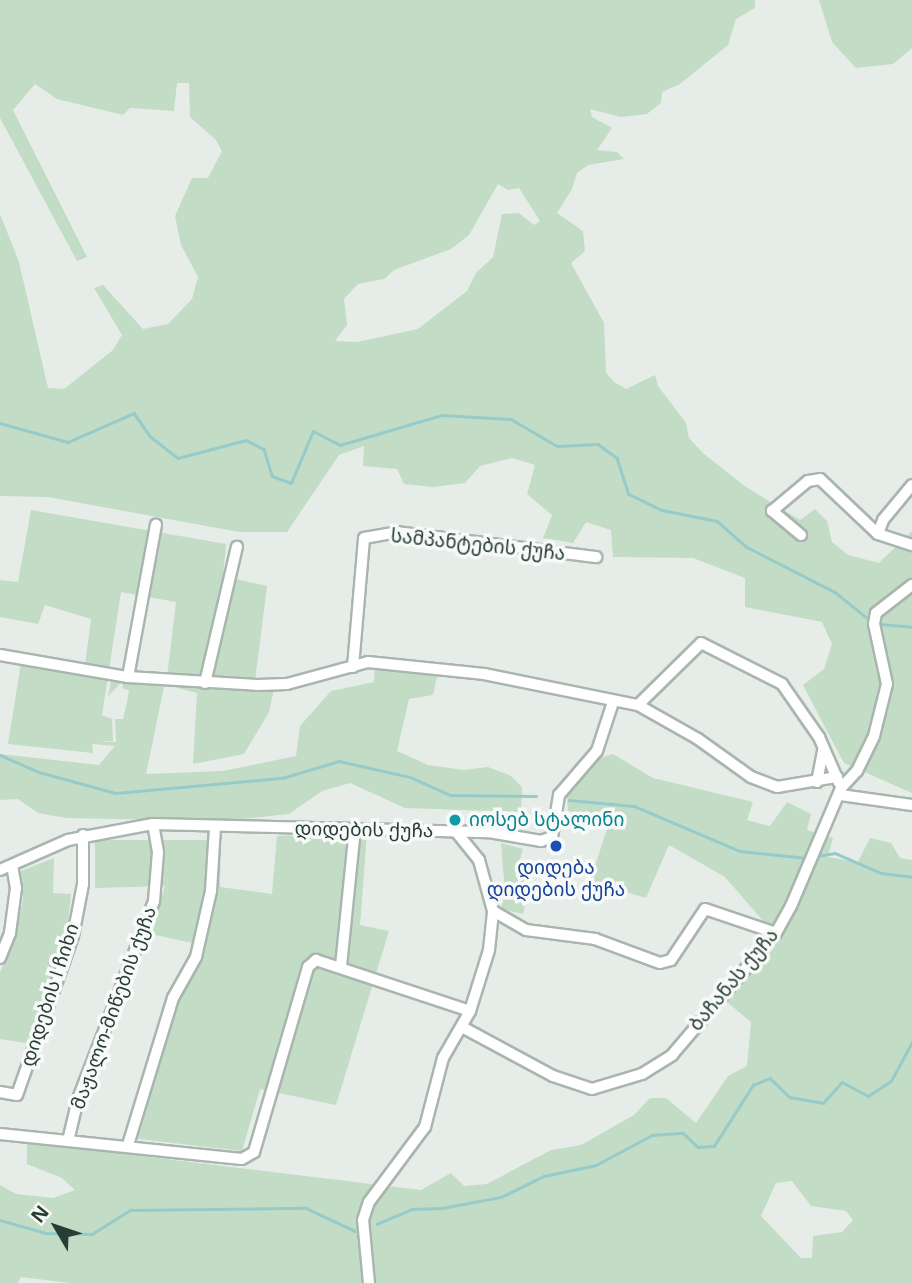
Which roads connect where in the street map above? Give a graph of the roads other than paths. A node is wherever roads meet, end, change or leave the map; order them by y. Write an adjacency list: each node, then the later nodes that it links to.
1 (912, 485): 3 (street)
2 (156, 525): 11 (street)
3 (878, 534): 4 (street); 5 (street)
4 (801, 535)
5 (912, 545)
6 (236, 547): 12 (street)
7 (596, 557): 10 (street, სამპანტების ქუჩა)
8 (912, 585): 17 (street, ბაჩანას ქუჩა)
9 (0, 656): 11 (street)
10 (353, 667): 12 (street); 13 (street)
11 (128, 677): 12 (street)
12 (205, 682)
13 (612, 702): 14 (street); 22 (street, დიდების ქუჩა)
14 (638, 705): 15 (street); 16 (street)
15 (824, 749): 16 (street); 17 (street)
16 (817, 782): 17 (street)
17 (839, 786): 18 (street); 27 (street, ბაჩანას ქუჩა)
18 (912, 806)
19 (153, 824): 20 (street, დიდების ქუჩა); 23 (street, დიდების ქუჩა); 34 (street, მაჟალო-მიწების ქუჩა)
20 (215, 827): 21 (street, დიდების ქუჩა); 35 (street)
21 (355, 829): 22 (street, დიდების ქუჩა); 29 (street)
22 (457, 833): 26 (street)
23 (83, 835): 24 (street, დიდების ქუჩა); 32 (street, დიდების I ჩიხი)
24 (12, 865): 25 (street, დიდების ქუჩა); 28 (street)
25 (0, 870)
26 (493, 911): 27 (street); 30 (street)
27 (776, 933): 31 (street, ბაჩანას ქუჩა)
28 (0, 958)
29 (341, 966): 30 (street); 35 (street)
30 (470, 1011): 31 (street)
31 (461, 1027): 36 (street)
32 (0, 1092)
33 (0, 1134): 34 (street)
34 (68, 1141): 35 (street)
35 (128, 1145)
36 (369, 1283)

